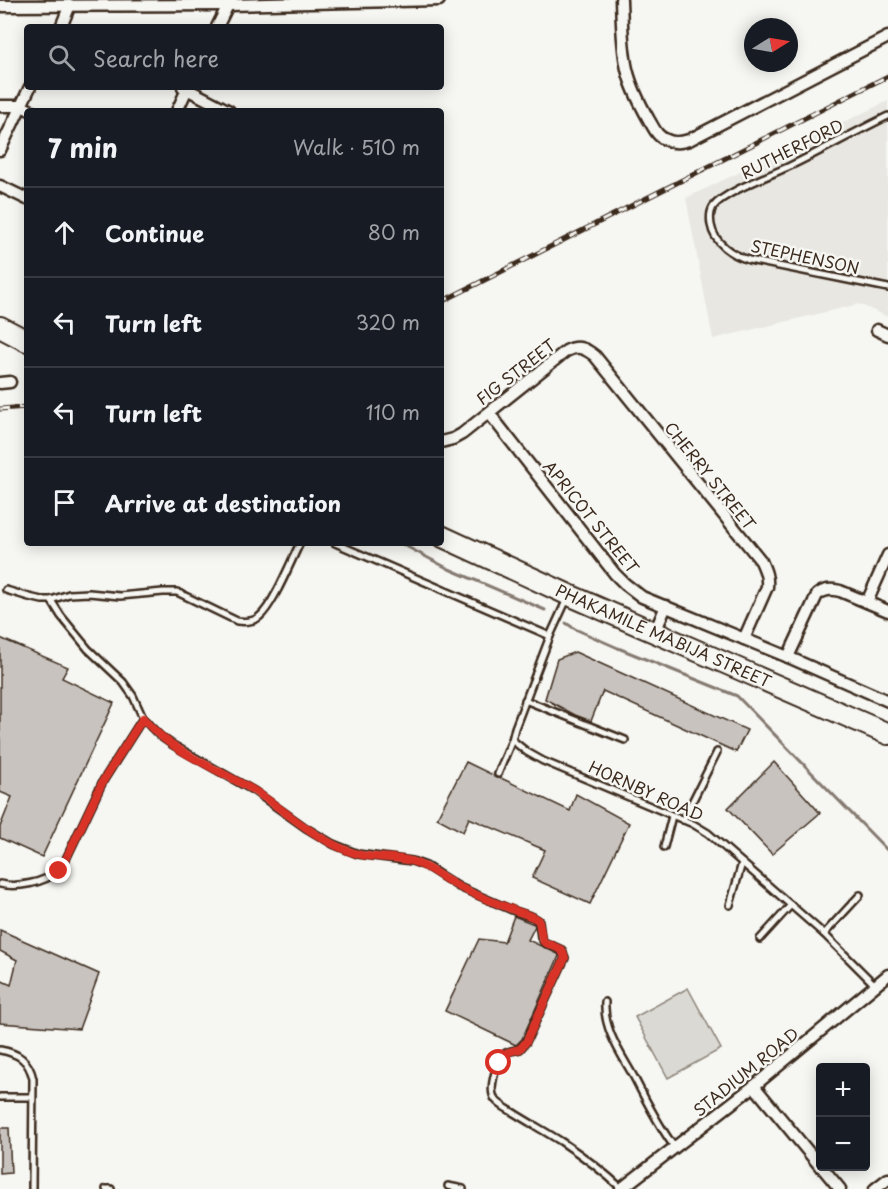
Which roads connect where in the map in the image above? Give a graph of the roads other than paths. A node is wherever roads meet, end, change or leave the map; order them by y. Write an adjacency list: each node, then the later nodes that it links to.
1 (438, 0): 4 (street)
2 (621, 0): 8 (street)
3 (70, 5): 4 (street); 5 (street); 6 (street)
4 (228, 5): 7 (street)
5 (0, 6)
6 (62, 24)
7 (218, 24)
8 (888, 37)
9 (29, 90): 13 (street)
10 (185, 90): 15 (street)
11 (190, 90): 16 (street)
12 (0, 106): 13 (street)
13 (21, 106): 14 (street); 18 (street)
14 (25, 108)
15 (178, 108)
16 (223, 108)
17 (888, 116): 21 (lane, RUTHERFORD)
18 (0, 150)
19 (0, 186): 20 (street)
20 (24, 198)
21 (711, 211): 22 (lane, STEPHENSON)
22 (888, 288)
23 (0, 327): 26 (highway)
24 (877, 330): 25 (street)
25 (888, 334)
26 (24, 339)
27 (581, 347): 28 (street, FIG STREET); 42 (street, CHERRY STREET)
28 (489, 413): 29 (street, FIG STREET); 38 (street, APRICOT STREET)
29 (444, 441)
30 (444, 537): 35 (highway, PHAKAMILE MABIJA STREET)
31 (299, 546): 36 (lane)
32 (342, 546): 41 (lane)
33 (888, 555): 37 (street)
34 (6, 590): 36 (lane)
35 (569, 595): 40 (highway, PHAKAMILE MABIJA STREET); 41 (lane)
36 (51, 600): 46 (lane)
37 (867, 602): 39 (street); 43 (street)
38 (666, 606): 40 (street); 42 (street, APRICOT STREET)
39 (888, 611)
40 (655, 632): 47 (highway, PHAKAMILE MABIJA STREET)
41 (550, 636): 44 (lane)
42 (744, 639): 43 (street, APRICOT STREET)
43 (788, 657): 45 (street, APRICOT STREET)
44 (525, 700): 48 (lane); 49 (lane)
45 (888, 701)
46 (143, 718): 56 (lane); 78 (lane)
47 (888, 734)
48 (512, 740): 51 (lane); 52 (lane, HORNBY ROAD)
49 (626, 740)
50 (717, 752): 53 (lane)
51 (498, 774)
52 (672, 816): 53 (lane, HORNBY ROAD); 54 (lane)
53 (683, 820): 55 (lane, HORNBY ROAD)
54 (664, 847)
55 (742, 863): 58 (lane); 59 (lane, HORNBY ROAD)
56 (0, 884)
57 (860, 895): 60 (lane)
58 (730, 904)
59 (791, 905): 60 (lane, HORNBY ROAD); 61 (lane)
60 (824, 934): 63 (lane, HORNBY ROAD)
61 (760, 939)
62 (888, 975): 63 (street, STADIUM ROAD)
63 (875, 985): 66 (street, STADIUM ROAD)
64 (605, 1002): 69 (lane)
65 (0, 1050): 68 (lane)
66 (754, 1086): 69 (street, STADIUM ROAD); 70 (street)
67 (0, 1097): 68 (lane)
68 (32, 1097): 74 (lane)
69 (675, 1148): 78 (street, STADIUM ROAD)
70 (816, 1160)
71 (825, 1171): 79 (street)
72 (888, 1179): 80 (street)
73 (448, 1186): 77 (lane)
74 (32, 1189)
75 (106, 1189): 76 (lane)
76 (111, 1189)
77 (463, 1189)
78 (622, 1189)
79 (840, 1189)
80 (875, 1189)

